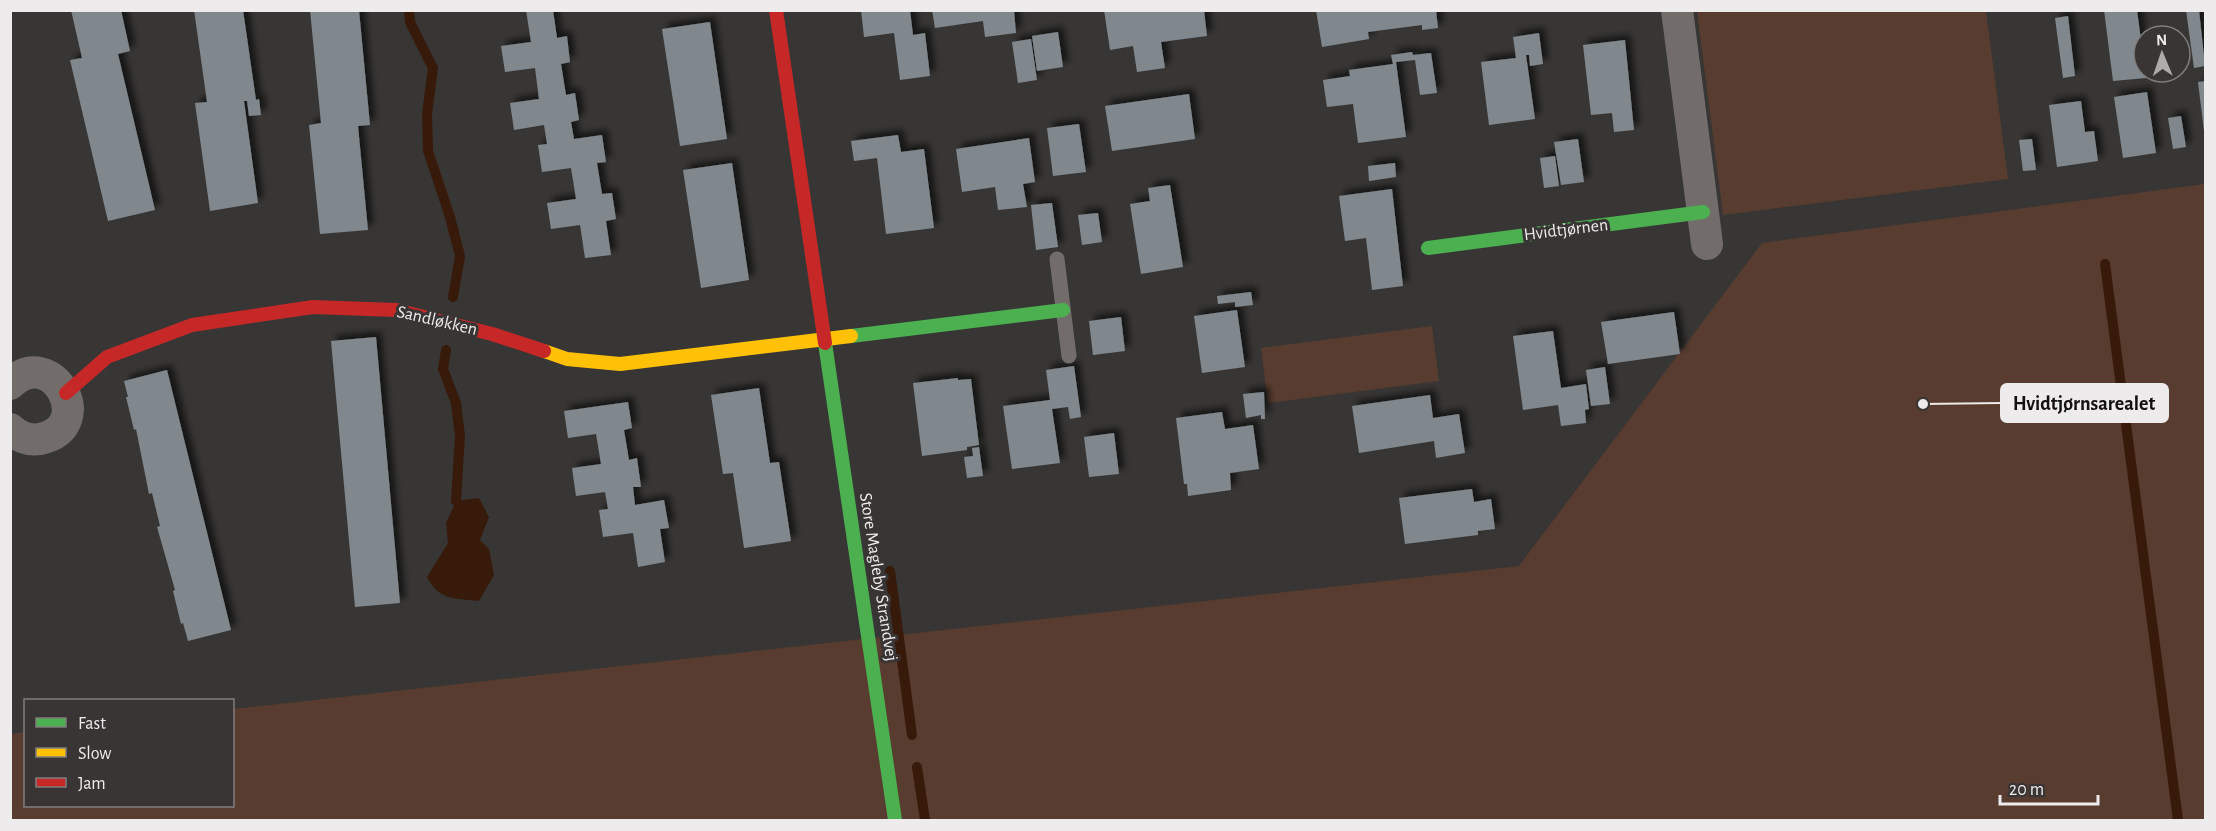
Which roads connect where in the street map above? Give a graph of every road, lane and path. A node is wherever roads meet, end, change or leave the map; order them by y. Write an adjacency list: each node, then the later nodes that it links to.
1 (776, 10): 8 (street, Store Magleby Strandvej)
2 (1677, 10): 3 (street)
3 (1703, 212): 4 (street); 5 (street, Hvidtjørnen)
4 (1707, 244)
5 (1428, 248)
6 (1057, 259): 7 (lane)
7 (1064, 310): 8 (street); 9 (lane)
8 (823, 339): 11 (street, Sandløkken); 13 (street, Store Magleby Strandvej)
9 (1069, 356)
10 (10, 384): 11 (street)
11 (66, 393): 12 (street)
12 (10, 429)
13 (895, 820)

